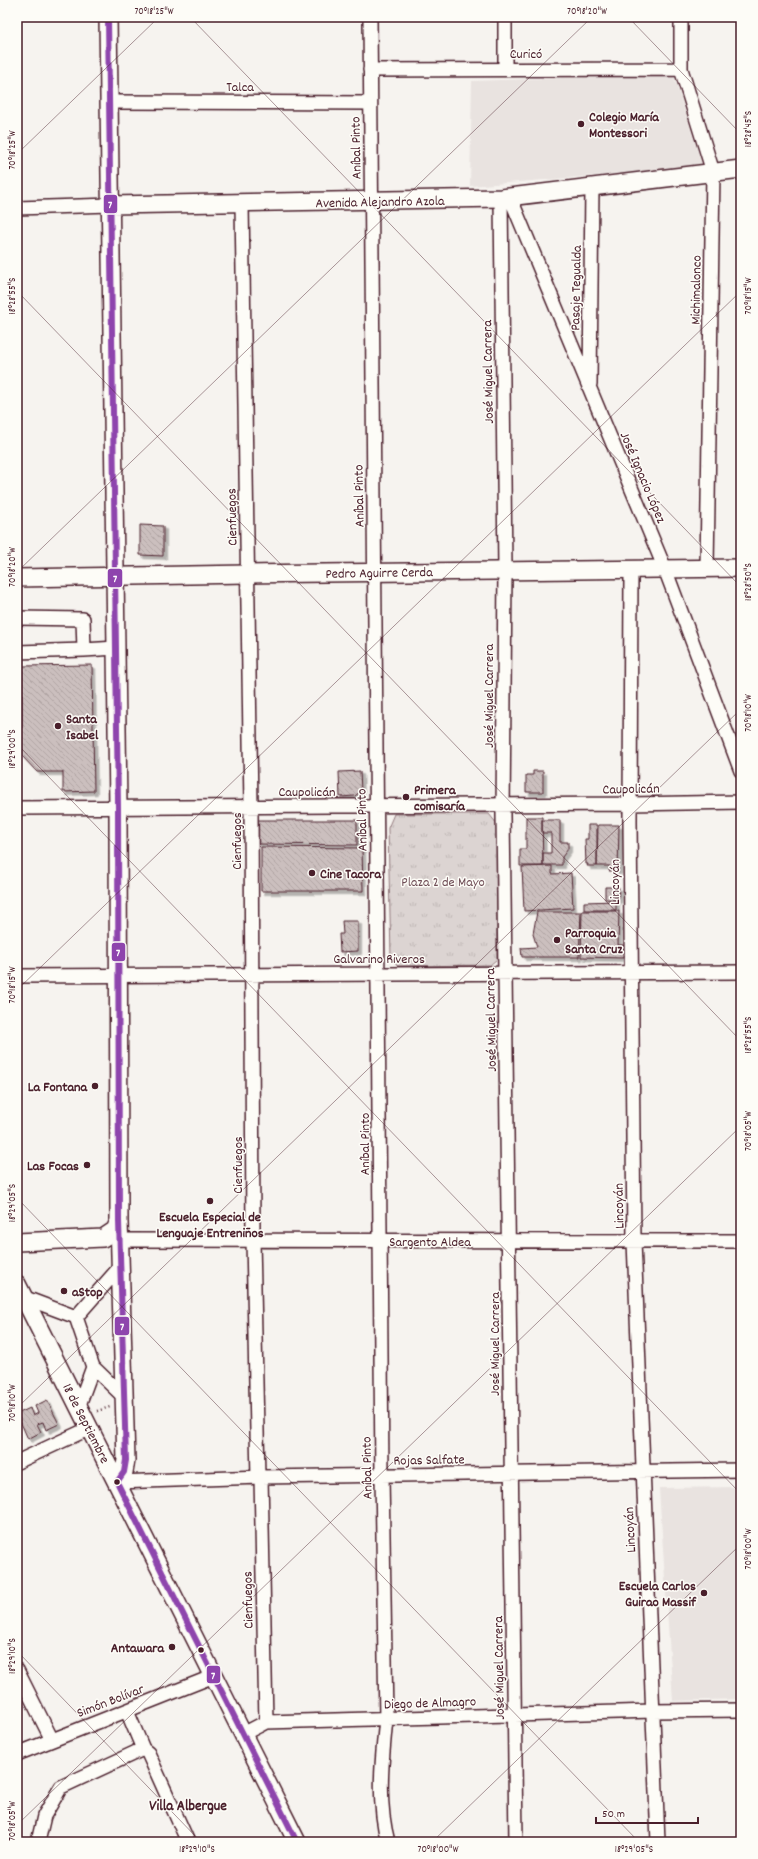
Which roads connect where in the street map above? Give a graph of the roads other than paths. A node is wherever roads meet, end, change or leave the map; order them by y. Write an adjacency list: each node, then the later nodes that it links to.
1 (108, 17): 8 (main road)
2 (370, 17): 7 (street, Aníbal Pinto)
3 (504, 17): 5 (street)
4 (682, 17): 6 (street, Michimalonco)
5 (505, 69): 6 (street, Curicó); 7 (street, Curicó)
6 (681, 69): 11 (street, Michimalonco)
7 (370, 70): 9 (street, Aníbal Pinto)
8 (110, 102): 9 (street, Talca); 16 (main road)
9 (370, 103): 14 (street, Aníbal Pinto)
10 (741, 169): 11 (main road, Avenida Alejandro Azola)
11 (713, 172): 12 (main road, Avenida Alejandro Azola); 19 (street, Michimalonco)
12 (592, 187): 13 (main road, Avenida Alejandro Azola); 18 (street, Pasaje Tegualda)
13 (506, 198): 14 (main road, Avenida Alejandro Azola); 18 (street, José Ignacio López); 23 (street, José Miguel Carrera)
14 (371, 200): 15 (main road, Avenida Alejandro Azola); 24 (street, Aníbal Pinto)
15 (242, 204): 16 (main road, Avenida Alejandro Azola); 25 (street, Cienfuegos)
16 (111, 205): 17 (street, Avenida Alejandro Azola); 26 (main road)
17 (17, 208)
18 (590, 389): 22 (street, José Ignacio López)
19 (707, 568): 20 (main road, Pedro Aguirre Cerda); 22 (main road, Pedro Aguirre Cerda)
20 (741, 568)
21 (631, 569): 22 (main road, Pedro Aguirre Cerda); 23 (main road, Pedro Aguirre Cerda); 34 (street, Lincoyán)
22 (665, 569): 32 (street, José Ignacio López)
23 (505, 570): 24 (main road, Pedro Aguirre Cerda); 35 (street, José Miguel Carrera)
24 (375, 572): 25 (main road, Pedro Aguirre Cerda); 36 (street, Aníbal Pinto)
25 (248, 574): 26 (main road, Pedro Aguirre Cerda); 37 (street, Cienfuegos)
26 (115, 576): 27 (main road, Pedro Aguirre Cerda); 29 (main road)
27 (17, 578)
28 (17, 618): 30 (street)
29 (116, 648): 30 (street); 39 (main road)
30 (84, 650): 31 (street)
31 (17, 652)
32 (741, 771)
33 (741, 802): 34 (street, Caupolicán)
34 (630, 804): 35 (street, Caupolicán); 40 (street, Lincoyán)
35 (503, 805): 36 (street, Caupolicán); 42 (street, José Miguel Carrera)
36 (377, 806): 37 (street, Caupolicán); 44 (street, Aníbal Pinto)
37 (251, 807): 39 (street, Caupolicán); 43 (street, Cienfuegos)
38 (17, 808): 39 (street, Caupolicán)
39 (118, 808): 45 (main road)
40 (630, 972): 41 (street, Galvarino Riveros); 42 (street, Galvarino Riveros); 52 (street, Lincoyán)
41 (741, 972)
42 (506, 973): 44 (street, Galvarino Riveros); 51 (street, José Miguel Carrera)
43 (252, 974): 44 (street, Galvarino Riveros); 45 (street, Galvarino Riveros); 49 (street, Cienfuegos)
44 (379, 974): 50 (street, Aníbal Pinto)
45 (118, 975): 46 (street, Galvarino Riveros); 47 (main road)
46 (17, 976)
47 (119, 1221): 48 (main road); 53 (main road)
48 (120, 1240): 49 (street, Sargento Aldea); 55 (main road)
49 (253, 1240): 50 (street, Sargento Aldea); 66 (street, Cienfuegos)
50 (380, 1241): 51 (street, Sargento Aldea); 65 (street, Aníbal Pinto)
51 (509, 1241): 52 (street, Sargento Aldea); 64 (street, José Miguel Carrera)
52 (634, 1241): 54 (street, Sargento Aldea); 63 (street, Lincoyán)
53 (17, 1242)
54 (741, 1242)
55 (120, 1267): 57 (street); 59 (main road)
56 (20, 1290): 57 (street); 60 (main road, 18 de Septiembre)
57 (76, 1316): 58 (street)
58 (93, 1366): 59 (street); 60 (street)
59 (124, 1400): 67 (main road)
60 (84, 1416): 61 (street); 67 (main road, 18 de Septiembre)
61 (17, 1462)
62 (741, 1470): 63 (street, Rojas Salfate)
63 (642, 1472): 64 (street, Rojas Salfate); 72 (street, Lincoyán)
64 (511, 1474): 65 (street, Rojas Salfate); 73 (street, José Miguel Carrera)
65 (382, 1476): 66 (street, Rojas Salfate); 74 (street, Aníbal Pinto)
66 (259, 1478): 67 (street, Rojas Salfate); 75 (street, Cienfuegos)
67 (117, 1482): 69 (main road, 18 de Septiembre)
68 (17, 1670): 77 (street)
69 (214, 1676): 71 (street, Simón Bolívar); 76 (main road, 18 de Septiembre)
70 (741, 1710): 72 (street, Diego de Almagro)
71 (127, 1711): 77 (street, Simón Bolívar); 78 (street)
72 (653, 1711): 73 (street, Diego de Almagro); 85 (street, Lincoyán)
73 (514, 1716): 74 (street, Diego de Almagro); 84 (street, José Miguel Carrera)
74 (386, 1719): 75 (street, Diego de Almagro); 83 (street, Aníbal Pinto)
75 (266, 1722): 76 (street, Diego de Almagro)
76 (243, 1734): 82 (main road, 18 de Septiembre)
77 (52, 1740): 79 (street, Simón Bolívar)
78 (143, 1749): 80 (street); 81 (street)
79 (17, 1754)
80 (38, 1842)
81 (188, 1842)
82 (297, 1842)
83 (388, 1842)
84 (516, 1842)
85 (658, 1842)

